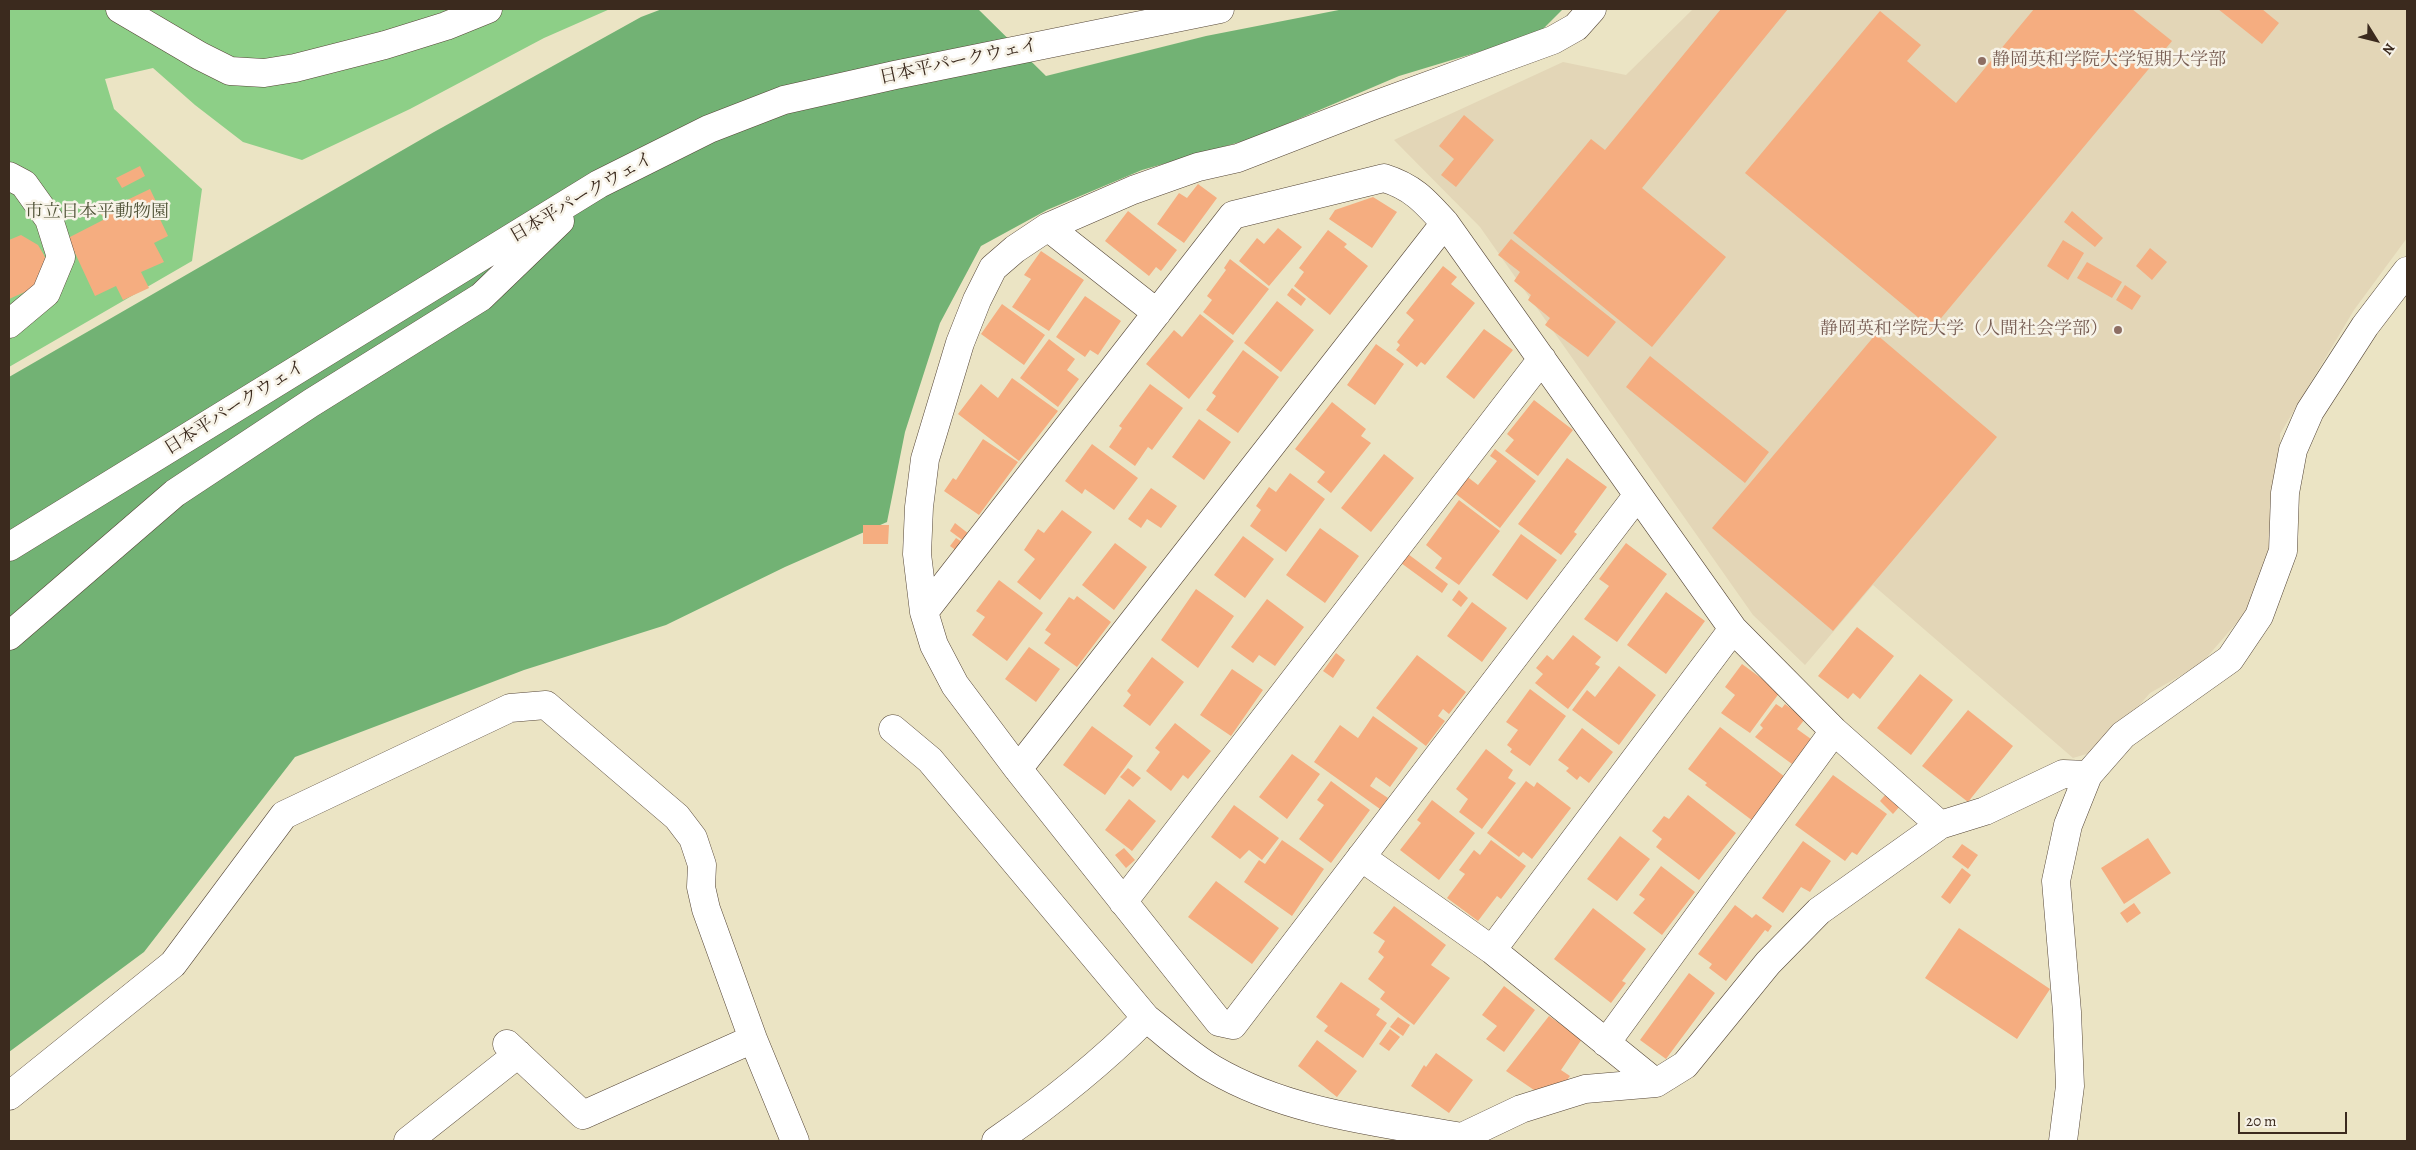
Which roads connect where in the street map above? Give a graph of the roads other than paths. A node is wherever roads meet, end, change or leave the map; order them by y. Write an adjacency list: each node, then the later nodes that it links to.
1 (120, 9): 2 (street)
2 (488, 9)
3 (1220, 9): 6 (street, 日本平パークウェイ)
4 (1592, 9): 8 (street)
5 (9, 176): 11 (street)
6 (599, 184): 14 (street, 日本平パークウェイ); 17 (street)
7 (1445, 223): 10 (street); 12 (street); 20 (street)
8 (1048, 227): 10 (street); 15 (street)
9 (2407, 271): 21 (street)
10 (1157, 312): 15 (street)
11 (9, 324)
12 (1542, 359): 13 (street); 24 (street)
13 (1637, 496): 16 (street); 23 (street)
14 (9, 547)
15 (924, 612): 20 (street)
16 (1733, 629): 19 (street); 25 (street)
17 (9, 636)
18 (893, 729): 26 (street)
19 (1834, 731): 22 (street); 28 (street)
20 (1018, 769): 24 (street)
21 (2088, 775): 22 (street); 35 (street)
22 (1940, 825): 29 (street)
23 (1360, 857): 24 (street); 25 (street)
24 (1123, 902)
25 (1492, 950): 28 (street)
26 (1146, 1018): 31 (street); 34 (street)
27 (753, 1039): 30 (street); 32 (street); 33 (street)
28 (1606, 1043): 29 (street)
29 (1656, 1083): 31 (street)
30 (9, 1096)
31 (1460, 1139)
32 (408, 1141)
33 (795, 1141)
34 (996, 1141)
35 (2063, 1141)

